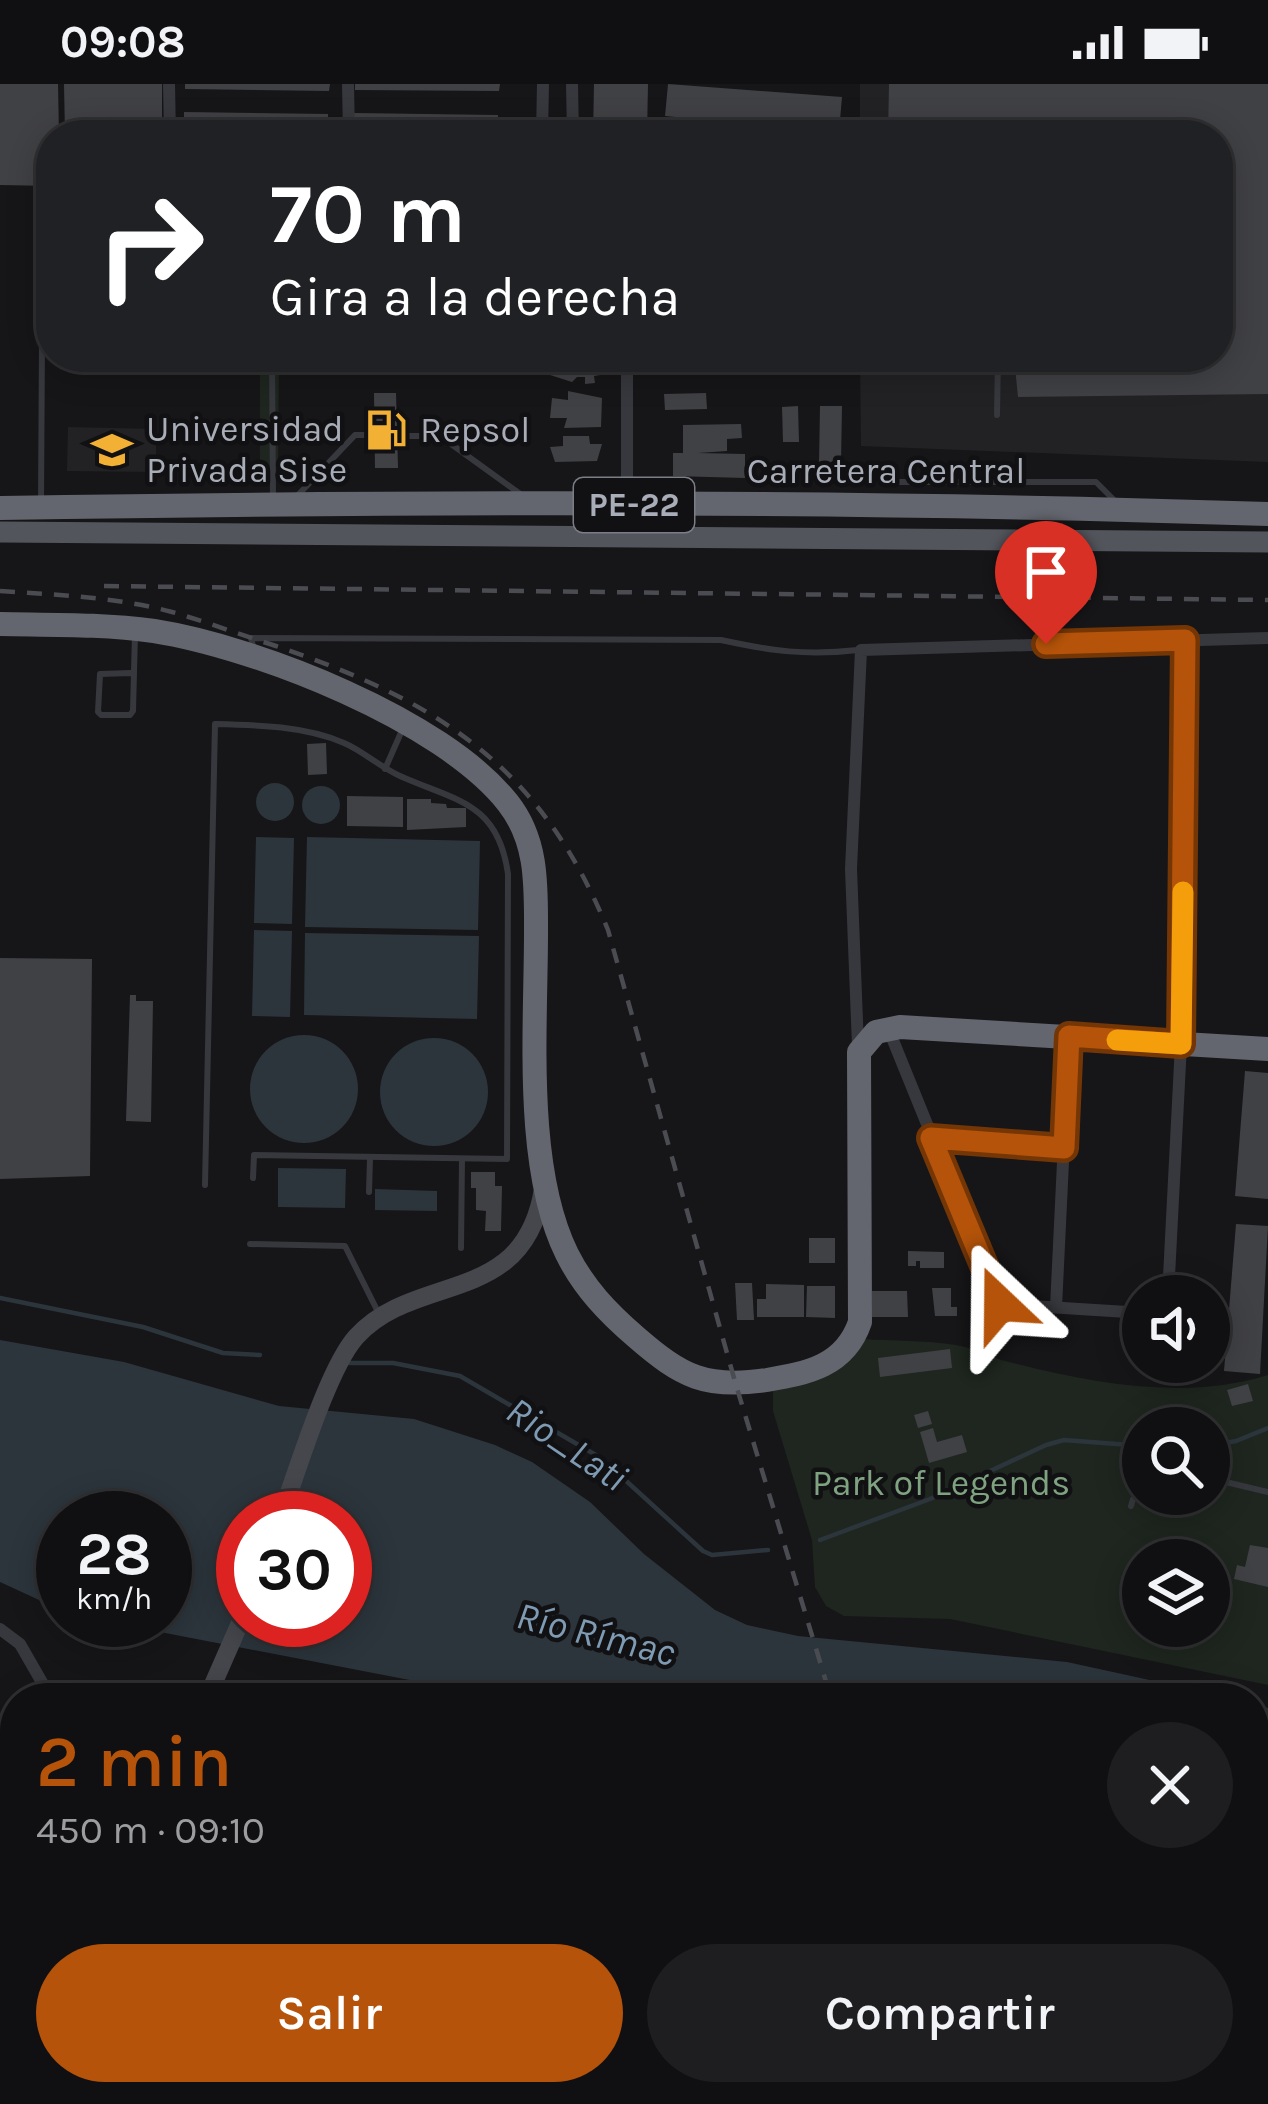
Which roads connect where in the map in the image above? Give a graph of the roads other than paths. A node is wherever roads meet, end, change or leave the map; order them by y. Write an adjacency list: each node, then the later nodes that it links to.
1 (169, 84): 5 (street)
2 (349, 84): 6 (street)
3 (543, 84): 7 (street)
4 (572, 84): 8 (street)
5 (170, 120)
6 (349, 120)
7 (542, 120)
8 (573, 120)
9 (42, 372): 20 (lane)
10 (273, 372): 17 (lane)
11 (627, 372): 19 (street)
12 (998, 372): 13 (lane)
13 (997, 415)
14 (372, 435): 17 (lane)
15 (401, 436): 18 (lane)
16 (889, 482): 22 (lane)
17 (282, 504): 18 (highway, Carretera Central / PE-22); 20 (highway, Carretera Central / PE-22)
18 (536, 505): 19 (highway, Carretera Central / PE-22)
19 (627, 505): 22 (highway, Carretera Central / PE-22)
20 (41, 507): 21 (highway, Carretera Central / PE-22)
21 (0, 508)
22 (1123, 509): 23 (highway, Carretera Central / PE-22)
23 (1268, 514)
24 (0, 532): 25 (main road, Carretera Central)
25 (1268, 542)
26 (0, 624): 27 (highway)
27 (135, 630): 31 (highway); 32 (lane)
28 (1268, 638): 29 (street)
29 (1185, 640): 30 (street); 37 (street)
30 (862, 650): 31 (lane); 39 (street)
31 (256, 660): 33 (highway)
32 (131, 673): 32 (lane)
33 (405, 724): 34 (lane); 45 (highway)
34 (385, 769): 43 (lane); 46 (lane)
35 (888, 1028): 36 (highway); 39 (highway); 40 (street)
36 (1069, 1036): 37 (highway); 41 (street)
37 (1181, 1044): 38 (highway); 50 (street)
38 (1268, 1049)
39 (859, 1052): 45 (highway)
40 (931, 1138): 41 (street); 51 (street)
41 (1064, 1148): 51 (street)
42 (370, 1158): 43 (lane); 44 (lane); 47 (lane)
43 (462, 1159): 49 (lane)
44 (253, 1178)
45 (544, 1184): 53 (street)
46 (205, 1185)
47 (369, 1192)
48 (250, 1244): 53 (lane)
49 (460, 1248)
50 (1169, 1275)
51 (1056, 1307): 52 (street)
52 (1122, 1311)
53 (381, 1317): 55 (street)
54 (1230, 1483): 56 (lane)
55 (290, 1491)
56 (1268, 1492)
57 (0, 1629): 59 (street)
58 (231, 1647): 60 (street)
59 (42, 1683)
60 (214, 1683)

